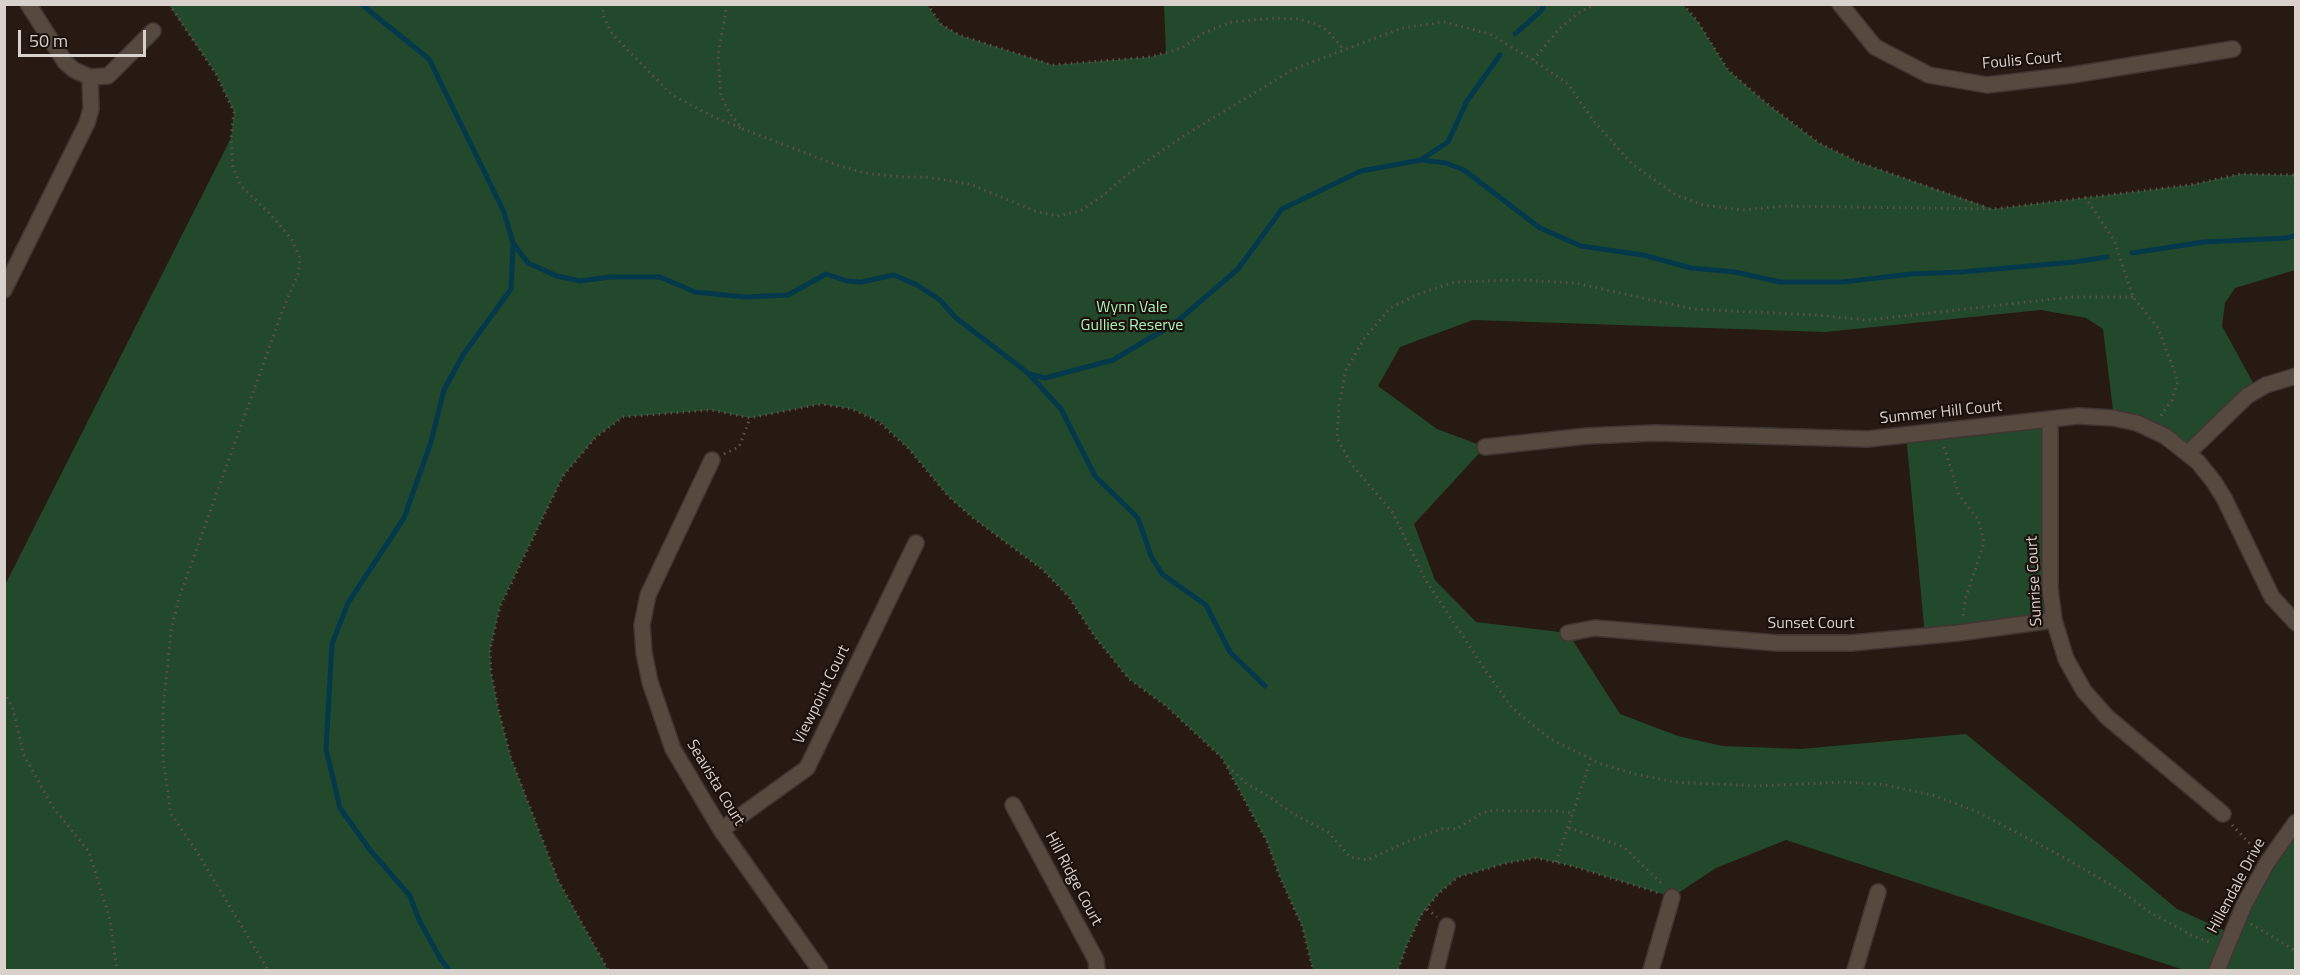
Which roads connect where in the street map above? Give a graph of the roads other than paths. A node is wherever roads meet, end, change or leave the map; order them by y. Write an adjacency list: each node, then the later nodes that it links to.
1 (28, 4): 5 (street)
2 (1840, 4): 4 (street, Foulis Court)
3 (153, 31): 5 (street)
4 (2233, 49)
5 (90, 77): 6 (street)
6 (4, 290)
7 (2295, 376): 10 (street)
8 (2050, 419): 9 (street, Summer Hill Court); 10 (street, Summer Hill Court); 13 (street, Sunrise Court)
9 (1485, 447)
10 (2188, 453): 14 (street, Summer Hill Court)
11 (712, 460): 19 (street, Seavista Court)
12 (916, 543): 19 (street, Viewpoint Court)
13 (2054, 620): 15 (street, Sunset Court); 17 (street, Sunrise Court)
14 (2295, 623)
15 (1568, 633)
16 (1013, 805): 24 (street, Hill Ridge Court)
17 (2223, 814)
18 (2295, 822): 28 (street, Hillendale Drive)
19 (721, 830): 23 (street, Seavista Court)
20 (1878, 892): 27 (street)
21 (1672, 897): 26 (street)
22 (1448, 926): 25 (street)
23 (820, 970)
24 (1097, 970)
25 (1436, 970)
26 (1651, 970)
27 (1855, 970)
28 (2217, 970)

